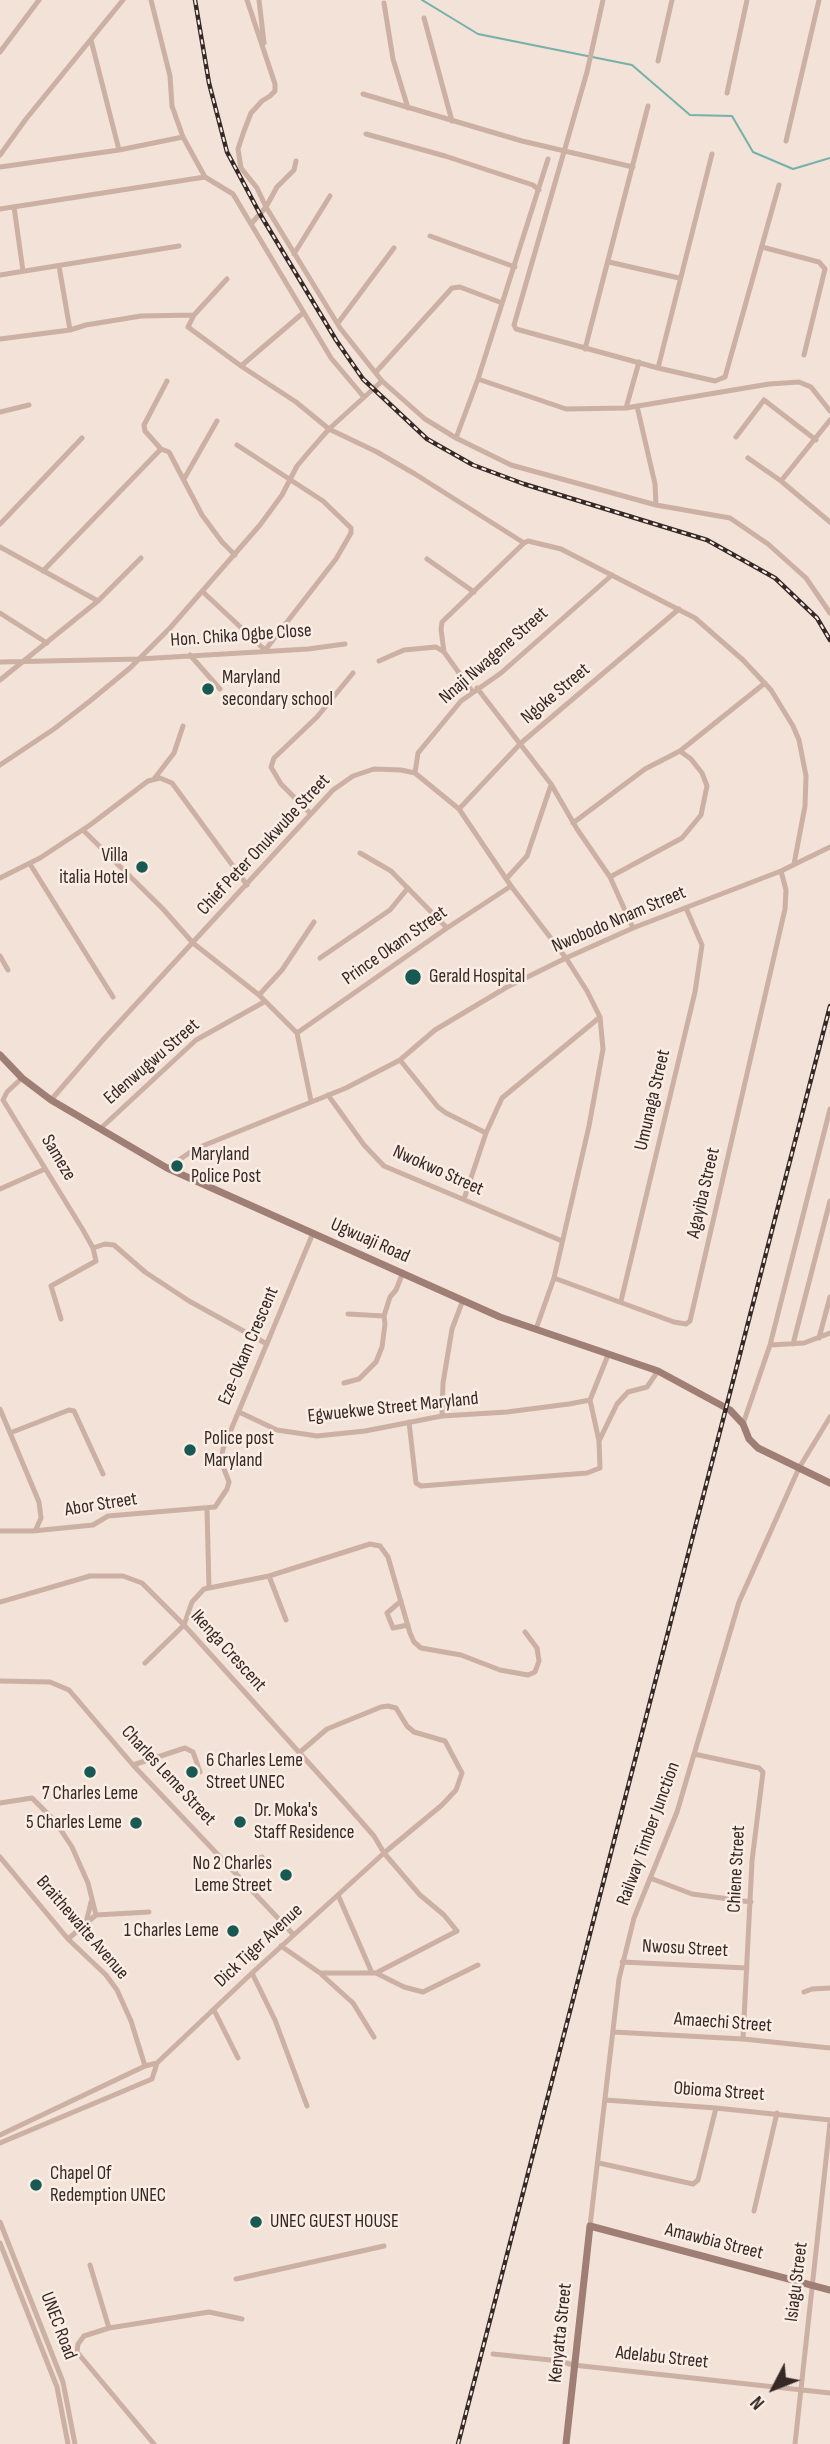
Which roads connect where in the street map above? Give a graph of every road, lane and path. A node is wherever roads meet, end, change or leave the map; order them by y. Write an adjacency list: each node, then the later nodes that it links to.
1 (39, 0): 13 (street)
2 (123, 0): 12 (street)
3 (151, 0): 22 (street)
4 (247, 0): 14 (street)
5 (259, 0): 14 (street)
6 (603, 0): 25 (street)
7 (672, 0): 15 (street)
8 (747, 0): 16 (street)
9 (819, 0): 23 (street)
10 (384, 3): 19 (street)
11 (424, 18): 20 (street)
12 (91, 40): 24 (street); 27 (street)
13 (0, 51)
14 (265, 53): 37 (street)
15 (658, 61)
16 (727, 93)
17 (363, 94): 19 (street)
18 (648, 106): 31 (street)
19 (408, 108): 20 (street)
20 (452, 121): 25 (street)
21 (366, 134): 34 (street)
22 (183, 137): 24 (street); 32 (street)
23 (786, 141)
24 (119, 150): 30 (street)
25 (563, 151): 31 (street); 58 (street)
26 (712, 154): 50 (street)
27 (0, 155)
28 (548, 159): 34 (street)
29 (296, 161): 37 (street)
30 (0, 167)
31 (633, 167): 45 (street)
32 (205, 177): 36 (street); 39 (street)
33 (779, 185): 43 (street)
34 (539, 190): 47 (street)
35 (330, 196): 44 (street)
36 (14, 206): 38 (street); 48 (street)
37 (266, 207): 39 (street); 44 (street)
38 (0, 209)
39 (251, 224): 53 (street)
40 (430, 236): 47 (street)
41 (178, 246): 46 (street)
42 (394, 247): 55 (street)
43 (762, 247): 59 (street); 62 (street)
44 (294, 254): 55 (street)
45 (609, 262): 50 (street); 58 (street)
46 (59, 266): 48 (street); 56 (street)
47 (514, 267): 52 (street)
48 (23, 271): 49 (street)
49 (0, 275)
50 (679, 278): 62 (street)
51 (227, 279): 54 (street)
52 (502, 303): 63 (street); 64 (street)
53 (303, 313): 61 (street); 68 (street)
54 (194, 315): 56 (street); 61 (street)
55 (338, 323): 63 (street)
56 (70, 330): 57 (street)
57 (0, 339)
58 (585, 349): 60 (street)
59 (804, 355)
60 (639, 362): 62 (street); 72 (street)
61 (241, 366): 77 (street)
62 (658, 368)
63 (376, 372): 66 (street)
64 (478, 379): 72 (street); 81 (street)
65 (167, 381): 85 (street)
66 (382, 381): 68 (street); 81 (street)
67 (769, 384): 69 (street); 71 (street); 73 (street)
68 (363, 396): 77 (street)
69 (764, 400): 79 (street); 83 (street)
70 (29, 405): 74 (street)
71 (637, 406): 72 (street); 90 (street)
72 (626, 408)
73 (830, 411)
74 (0, 412)
75 (830, 420): 78 (street)
76 (217, 421): 87 (street)
77 (329, 429): 88 (street); 93 (street)
78 (822, 431): 82 (street); 83 (street)
79 (736, 437)
80 (82, 438): 92 (street)
81 (456, 438): 90 (street)
82 (830, 438)
83 (816, 440): 89 (street)
84 (237, 445): 88 (street)
85 (161, 449): 87 (street); 98 (street)
86 (748, 458): 89 (street)
87 (184, 479): 95 (street)
88 (291, 481): 95 (street); 108 (street)
89 (781, 481): 91 (street)
90 (656, 505): 105 (street)
91 (830, 522)
92 (0, 524)
93 (524, 543): 99 (street); 100 (street)
94 (0, 547): 98 (street)
95 (235, 555): 101 (street)
96 (141, 558): 102 (street)
97 (427, 559): 100 (street)
98 (43, 571): 102 (street)
99 (612, 575): 103 (street); 119 (street, Nnaji Nwagene Street)
100 (474, 592): 109 (street)
101 (203, 593): 108 (street); 111 (street)
102 (98, 601): 106 (street)
103 (679, 609): 117 (street); 121 (street, Ngoke Street)
104 (0, 613): 106 (street)
105 (830, 613)
106 (47, 643): 114 (street)
107 (345, 644): 108 (street, Hon. Chika Ogbe Close)
108 (266, 650): 110 (street, Hon. Chika Ogbe Close)
109 (444, 652): 112 (street); 119 (street)
110 (190, 655): 111 (street, Hon. Chika Ogbe Close); 118 (street)
111 (139, 659): 114 (street, Hon. Chika Ogbe Close); 123 (street)
112 (379, 661)
113 (0, 662): 114 (street, Hon. Chika Ogbe Close)
114 (24, 663): 116 (street)
115 (352, 673): 128 (street)
116 (0, 680)
117 (765, 683): 122 (street); 134 (street)
118 (220, 689)
119 (475, 690): 121 (street); 124 (street, Nnaji Nwagene Street)
120 (183, 726): 125 (street)
121 (521, 743): 126 (street); 127 (street, Ngoke Street)
122 (680, 751): 129 (street); 136 (street)
123 (0, 765)
124 (415, 773): 127 (street); 128 (street, Chief Peter Onukwube Street)
125 (154, 779): 130 (street); 139 (street)
126 (551, 784): 129 (street); 138 (street)
127 (459, 809): 138 (street)
128 (310, 813): 139 (street, Chief Peter Onukwube Street)
129 (573, 823): 136 (street)
130 (83, 830): 133 (street); 146 (street)
131 (830, 847): 134 (street, Nwobodo Nnam Street)
132 (360, 853): 141 (street)
133 (30, 864): 137 (street); 152 (street)
134 (794, 864): 135 (street, Nwobodo Nnam Street)
135 (781, 871): 142 (street, Nwobodo Nnam Street); 177 (street, Agayiba Street)
136 (610, 877): 145 (street)
137 (0, 878)
138 (507, 878): 140 (street)
139 (247, 885): 146 (street, Chief Peter Onukwube Street)
140 (511, 886): 144 (street, Prince Okam Street); 149 (street)
141 (408, 888): 144 (street); 148 (street)
142 (686, 908): 145 (street, Nwobodo Nnam Street); 177 (street, Umunaga Street)
143 (314, 922): 151 (street)
144 (447, 928): 155 (street, Prince Okam Street)
145 (633, 928): 149 (street, Nwobodo Nnam Street)
146 (193, 943): 151 (street); 160 (street, Chief Peter Onukwube Street)
147 (0, 956): 150 (street)
148 (320, 958)
149 (566, 958): 154 (street); 157 (street, Nwobodo Nnam Street)
150 (8, 970)
151 (259, 995): 153 (street)
152 (113, 997)
153 (264, 1002): 155 (street); 163 (street, Edenwugwu Street)
154 (600, 1017): 164 (street); 171 (street)
155 (297, 1033): 161 (street)
156 (0, 1055): 158 (main road, Ugwuaji Road)
157 (400, 1059): 159 (street, Nwobodo Nnam Street); 164 (street)
158 (22, 1078): 160 (main road, Ugwuaji Road); 166 (street, Sameze)
159 (328, 1095): 161 (street, Nwobodo Nnam Street); 168 (street, Nwokwo Street)
160 (51, 1100): 163 (main road, Ugwuaji Road)
161 (311, 1101): 165 (street, Nwobodo Nnam Street)
162 (830, 1109): 186 (street)
163 (100, 1129): 165 (main road, Ugwuaji Road)
164 (486, 1133): 168 (street)
165 (167, 1168): 170 (main road, Ugwuaji Road)
166 (45, 1169): 167 (street); 172 (street, Sameze)
167 (0, 1189)
168 (464, 1199): 171 (street, Nwokwo Street)
169 (830, 1201): 185 (street)
170 (313, 1233): 173 (main road, Ugwuaji Road); 184 (street, Eze-Okam Crescent)
171 (562, 1241): 174 (street)
172 (93, 1248): 180 (street, Sameze); 184 (street)
173 (403, 1272): 176 (main road, Ugwuaji Road); 179 (street)
174 (554, 1278): 177 (street, Agayiba Street); 181 (street)
175 (830, 1297): 183 (street)
176 (463, 1300): 181 (main road, Ugwuaji Road); 193 (street)
177 (621, 1301)
178 (348, 1314): 179 (street)
179 (384, 1316): 189 (street)
180 (61, 1319)
181 (536, 1329): 187 (main road, Ugwuaji Road)
182 (830, 1333): 183 (street)
183 (819, 1338): 185 (street)
184 (267, 1344): 192 (street, Eze-Okam Crescent)
185 (793, 1344): 186 (street)
186 (770, 1345): 196 (street)
187 (608, 1355): 188 (main road, Ugwuaji Road); 190 (street)
188 (658, 1371): 196 (main road, Ugwuaji Road); 198 (street)
189 (344, 1383)
190 (590, 1399): 193 (street, Egwuekwe Street Maryland); 198 (street)
191 (0, 1409): 197 (street)
192 (239, 1412): 195 (street, Egwuekwe Street Maryland); 202 (street, Eze-Okam Crescent)
193 (443, 1416): 195 (street, Egwuekwe Street Maryland)
194 (830, 1417): 199 (street, Railway Timber Junction)
195 (409, 1422): 198 (street)
196 (743, 1424): 199 (main road, Ugwuaji Road)
197 (10, 1433): 200 (street); 203 (street)
198 (599, 1441)
199 (799, 1468): 201 (main road, Ugwuaji Road); 216 (street, Railway Timber Junction)
200 (103, 1474)
201 (830, 1483)
202 (207, 1509): 203 (street, Abor Street); 206 (street)
203 (36, 1529): 204 (street, Abor Street)
204 (0, 1531)
205 (268, 1576): 206 (street); 207 (street); 209 (street)
206 (209, 1588): 210 (street)
207 (401, 1601): 211 (street); 211 (street)
208 (0, 1602): 210 (street, Ikenga Crescent)
209 (286, 1620)
210 (184, 1625): 213 (street); 215 (street, Ikenga Crescent)
211 (408, 1625): 212 (street)
212 (525, 1632)
213 (145, 1663)
214 (0, 1681): 217 (street, Charles Leme Street)
215 (299, 1753): 220 (street, Ikenga Crescent); 220 (street, Dick Tiger Avenue)
216 (694, 1754): 224 (street, Railway Timber Junction); 227 (street, Chiene Street)
217 (133, 1765): 218 (street); 223 (street, Charles Leme Street)
218 (200, 1772)
219 (0, 1803): 226 (street)
220 (384, 1853): 225 (street, Dick Tiger Avenue); 239 (street, Ikenga Crescent)
221 (0, 1857): 232 (street, Braithewaite Avenue)
222 (262, 1857): 223 (street)
223 (235, 1872): 231 (street, Charles Leme Street)
224 (650, 1878): 227 (street); 234 (street, Railway Timber Junction)
225 (338, 1895): 231 (street, Dick Tiger Avenue); 239 (street)
226 (92, 1899): 229 (street); 230 (street)
227 (751, 1902): 236 (street, Chiene Street)
228 (149, 1912): 229 (street)
229 (96, 1915): 230 (street)
230 (86, 1924): 232 (street)
231 (293, 1934): 233 (street, Dick Tiger Avenue)
232 (68, 1939): 249 (street, Braithewaite Avenue)
233 (281, 1946): 237 (street, Dick Tiger Avenue); 238 (street)
234 (622, 1962): 236 (street, Nwosu Street); 243 (street, Railway Timber Junction)
235 (478, 1965): 239 (street)
236 (747, 1968): 245 (street, Chiene Street)
237 (252, 1973): 242 (street, Dick Tiger Avenue); 251 (street)
238 (320, 1973): 239 (street); 244 (street)
239 (374, 1973)
240 (830, 1989): 241 (street)
241 (804, 1992)
242 (214, 2010): 247 (street); 248 (street, Dick Tiger Avenue)
243 (613, 2032): 245 (street, Amaechi Street); 250 (street, Railway Timber Junction)
244 (374, 2037)
245 (743, 2039): 246 (street, Amaechi Street)
246 (830, 2048)
247 (237, 2058)
248 (157, 2063): 249 (street); 256 (street)
249 (145, 2066): 255 (street)
250 (605, 2100): 252 (street, Obioma Street); 257 (street, Railway Timber Junction)
251 (307, 2106)
252 (716, 2108): 253 (street, Obioma Street); 257 (street)
253 (777, 2113): 254 (street, Obioma Street); 259 (street)
254 (830, 2121): 258 (street, Isiagu Street)
255 (0, 2135)
256 (0, 2143)
257 (598, 2163): 261 (street, Railway Timber Junction)
258 (827, 2190): 266 (street, Isiagu Street)
259 (754, 2211)
260 (0, 2222): 275 (street, UNEC Road)
261 (590, 2226): 266 (main road, Amawbia Street); 271 (main road, Kenyatta Street)
262 (0, 2243): 274 (street, UNEC Road)
263 (384, 2246): 265 (street)
264 (90, 2265): 269 (street)
265 (236, 2279)
266 (812, 2284): 267 (main road, Amawbia Street); 272 (street, Isiagu Street)
267 (830, 2290)
268 (242, 2319): 269 (street)
269 (109, 2328): 276 (street)
270 (493, 2354): 271 (street, Adelabu Street)
271 (573, 2365): 272 (street, Adelabu Street); 277 (main road, Kenyatta Street)
272 (801, 2389): 273 (street, Adelabu Street); 278 (street, Isiagu Street)
273 (830, 2393)
274 (68, 2444)
275 (75, 2444)
276 (154, 2444)
277 (566, 2444)
278 (795, 2444)

